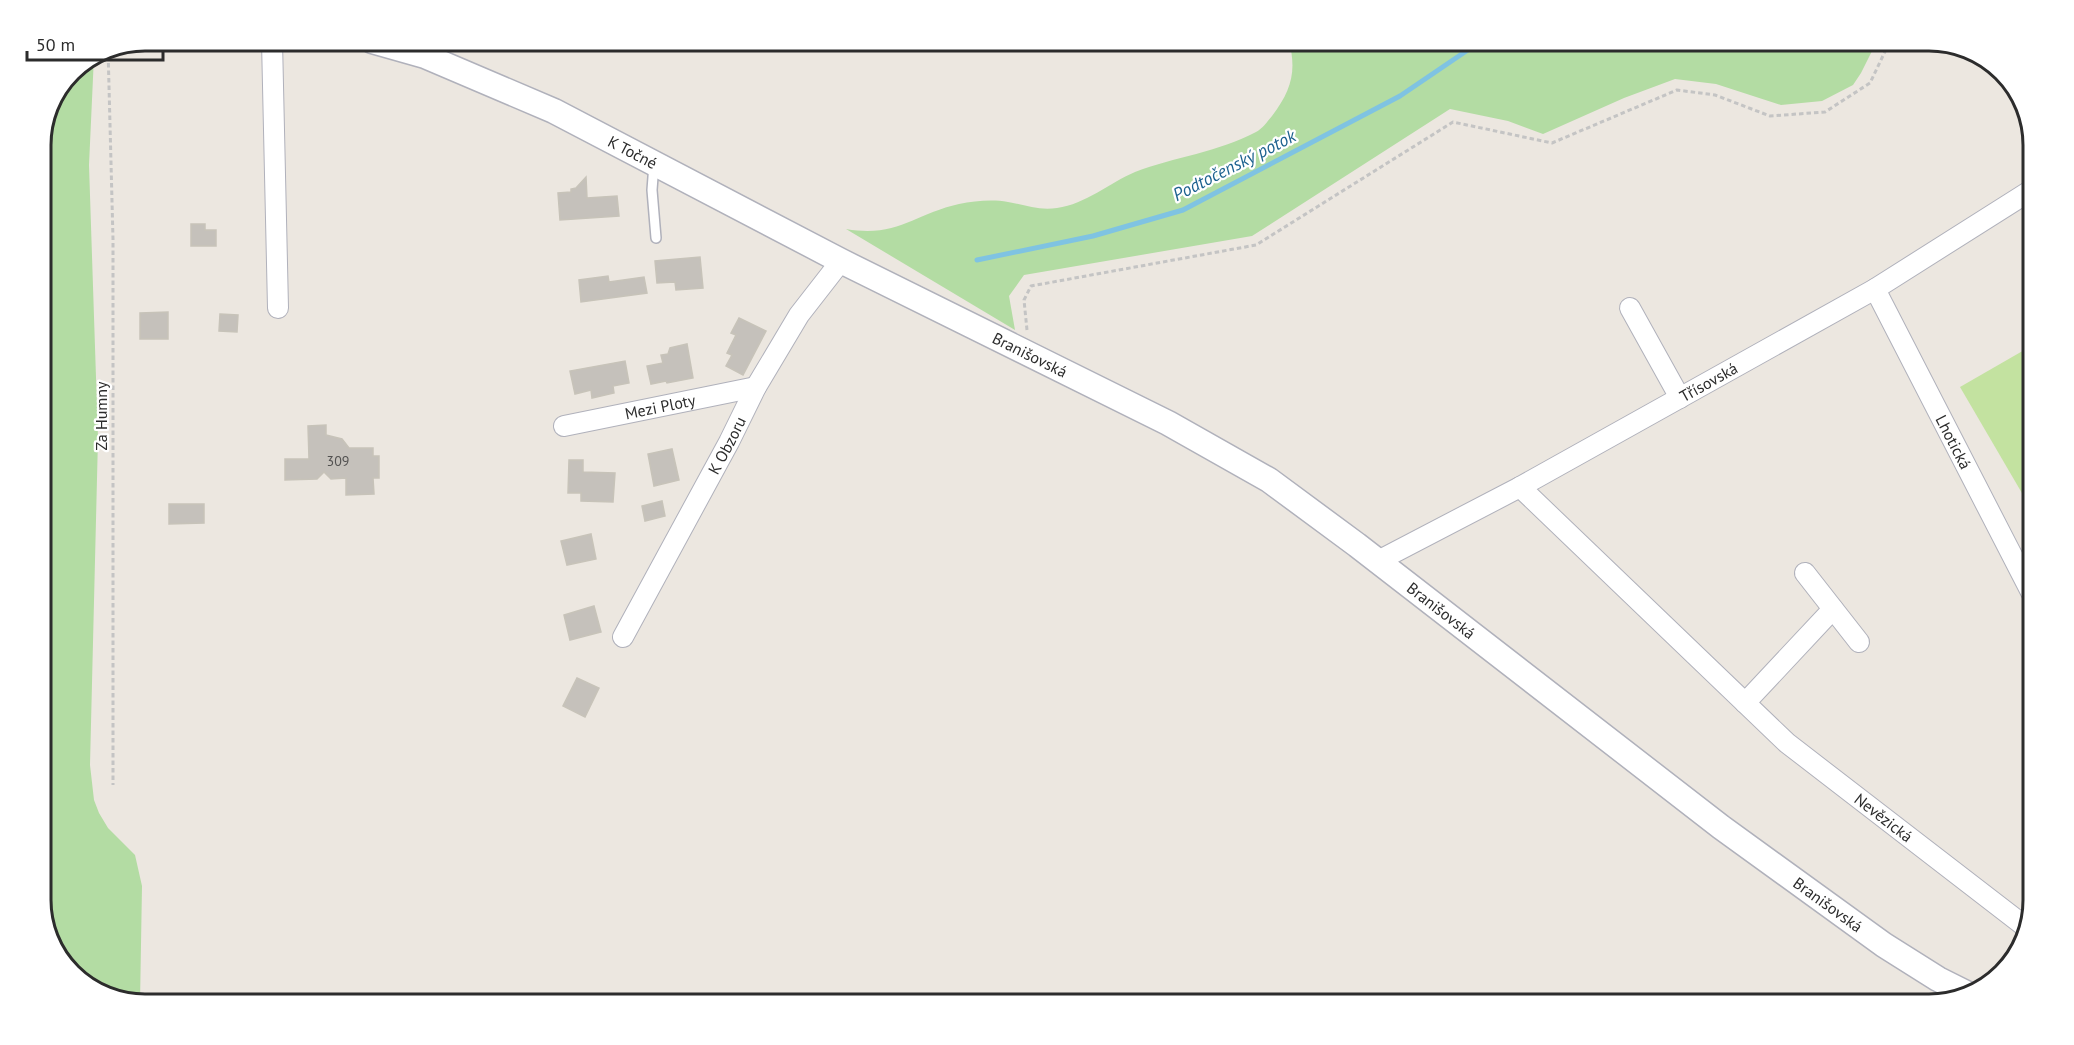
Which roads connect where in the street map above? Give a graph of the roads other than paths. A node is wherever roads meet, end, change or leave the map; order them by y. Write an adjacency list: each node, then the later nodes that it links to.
1 (272, 51): 9 (street)
2 (408, 51): 3 (street, K Točné)
3 (654, 164): 5 (lane); 6 (street, K Točné)
4 (2023, 195): 8 (street, Třísovská)
5 (656, 238)
6 (840, 261): 7 (street, K Točné); 11 (street, K Obzoru)
7 (884, 281): 15 (street, Branišovská)
8 (1875, 289): 12 (street, Třísovská); 17 (street, Lhotická)
9 (278, 308)
10 (1630, 308): 12 (street)
11 (756, 387): 13 (street, Mezi Ploty); 19 (street, K Obzoru)
12 (1680, 398): 14 (street, Třísovská)
13 (564, 426)
14 (1520, 487): 15 (street, Třísovská); 21 (street, Nevězická)
15 (1378, 561): 23 (street, Branišovská)
16 (1804, 573): 18 (street)
17 (2023, 577)
18 (1833, 609): 20 (street); 21 (street)
19 (623, 637)
20 (1859, 642)
21 (1745, 703): 22 (street, Nevězická)
22 (2020, 923)
23 (1959, 989)

